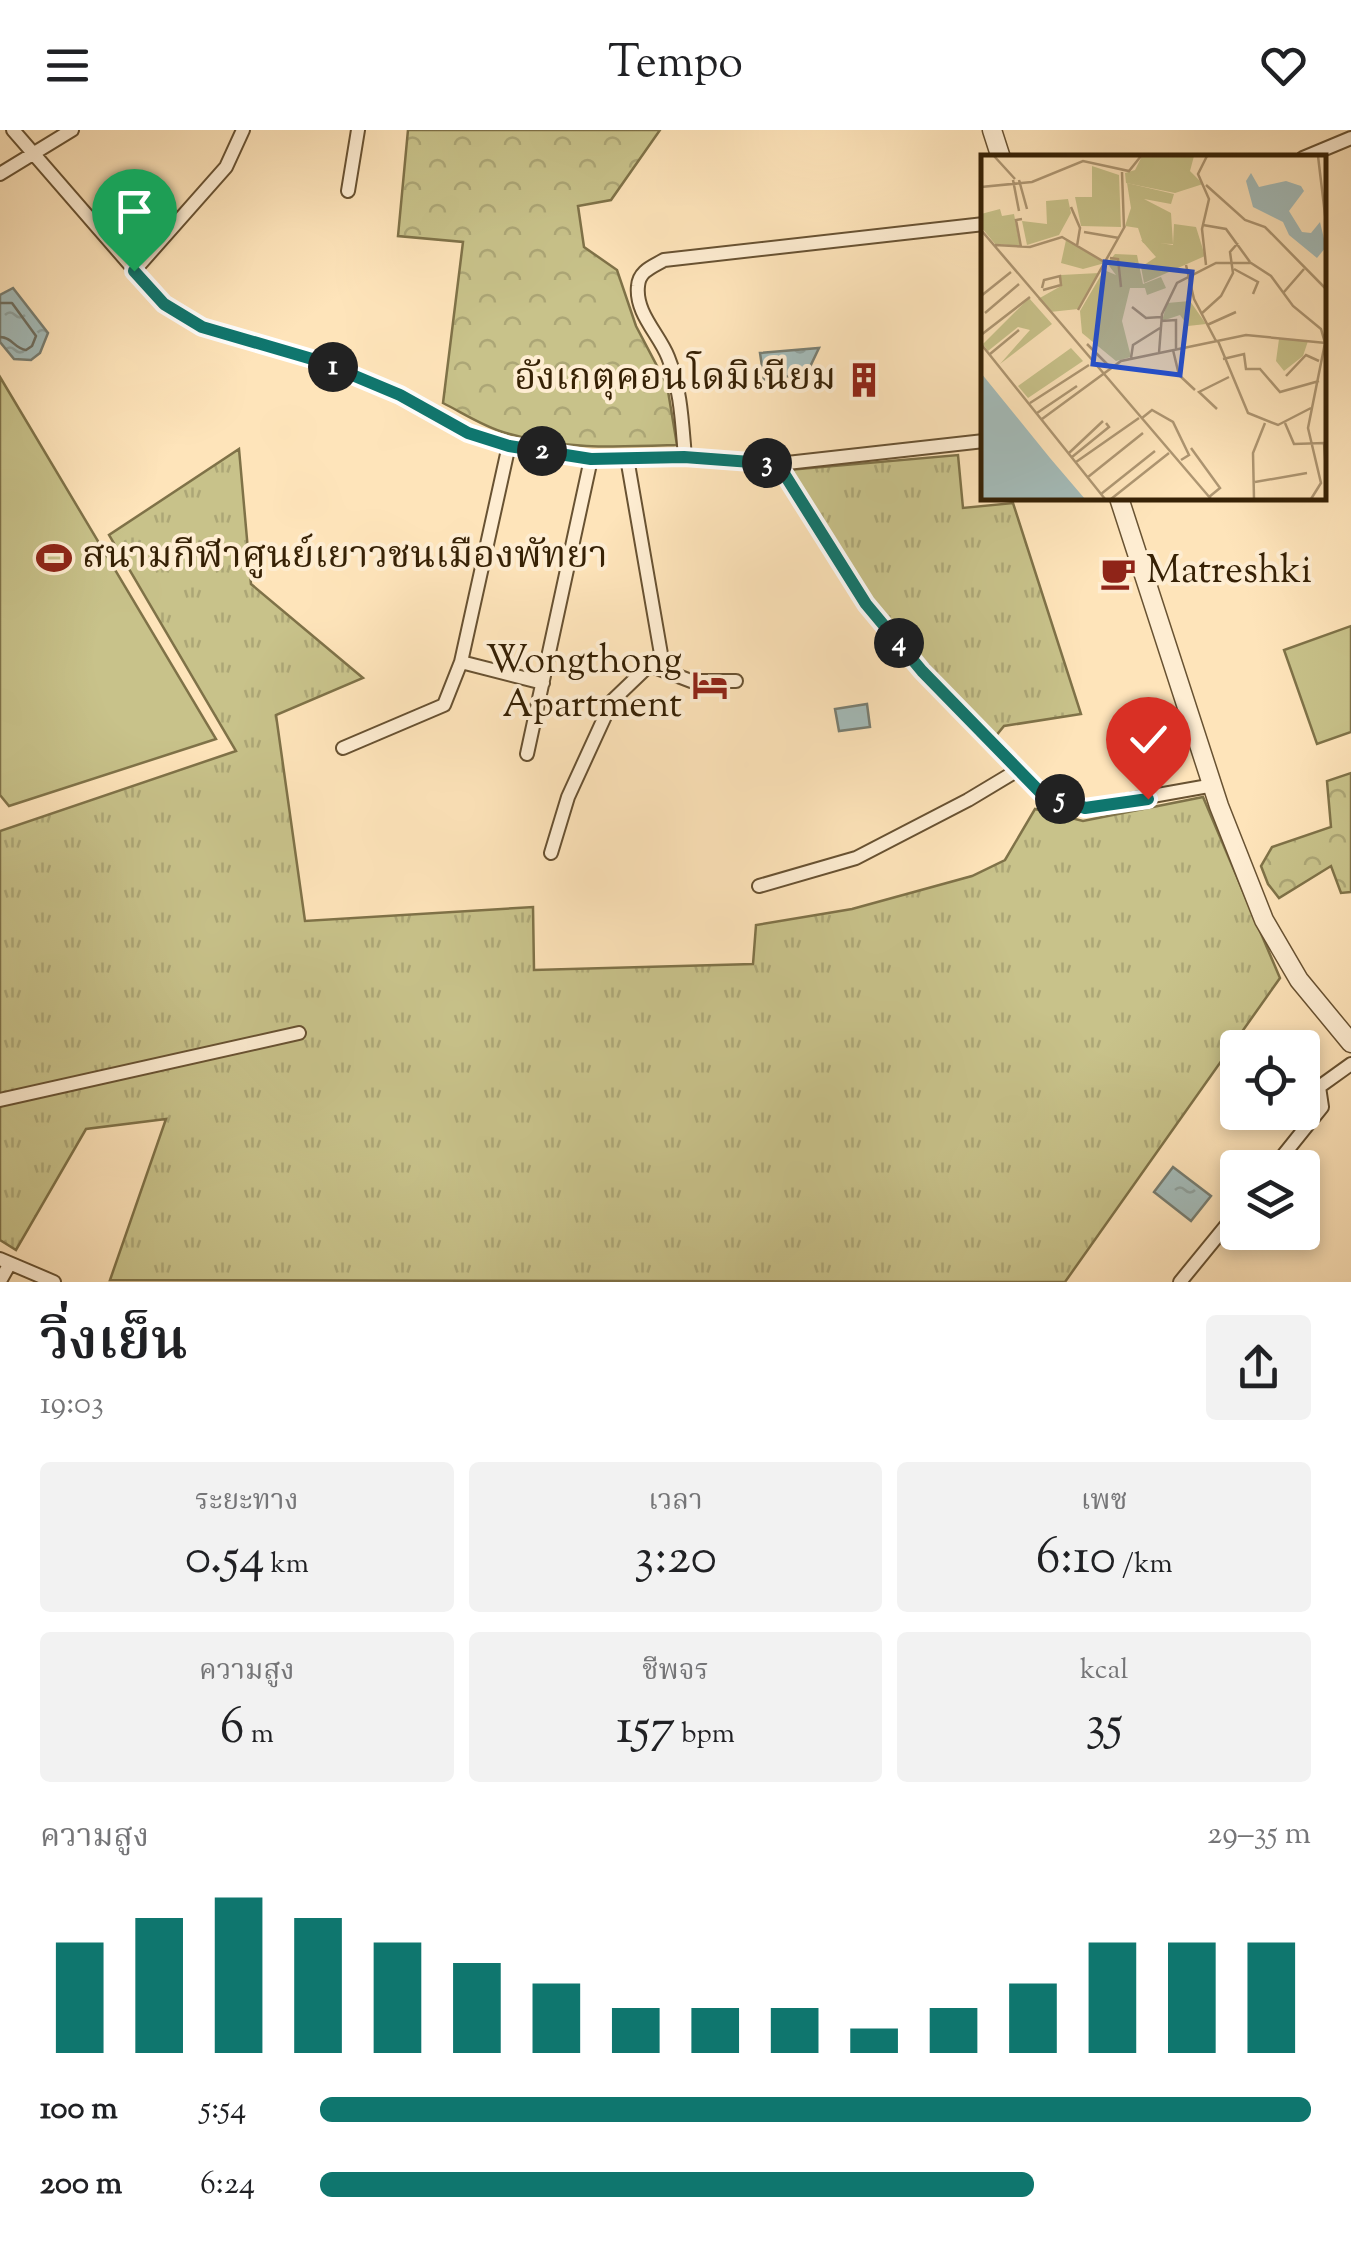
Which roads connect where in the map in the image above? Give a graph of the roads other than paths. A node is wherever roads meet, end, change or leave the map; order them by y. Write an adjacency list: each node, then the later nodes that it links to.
1 (13, 130): 7 (street)
2 (72, 130): 7 (street)
3 (242, 130): 13 (street)
4 (358, 130): 11 (street)
5 (992, 130): 8 (street)
6 (1351, 138): 9 (street)
7 (32, 153): 10 (street); 13 (street)
8 (1000, 155)
9 (1310, 155)
10 (0, 174)
11 (348, 191)
12 (981, 224): 16 (street)
13 (134, 271): 15 (street)
14 (981, 441): 19 (street)
15 (509, 446): 18 (street); 21 (street)
16 (684, 457): 17 (street); 19 (street)
17 (627, 458): 18 (street); 22 (street)
18 (591, 459): 24 (street)
19 (778, 464): 27 (street)
20 (1120, 500): 28 (street)
21 (460, 662): 24 (street); 25 (street)
22 (649, 665): 23 (street); 29 (street)
23 (736, 681)
24 (542, 683): 26 (street)
25 (343, 748)
26 (527, 754)
27 (1018, 770): 28 (street); 30 (street)
28 (1214, 785): 32 (street)
29 (551, 854)
30 (760, 886)
31 (298, 1033): 34 (street)
32 (1351, 1043)
33 (1351, 1064): 35 (street)
34 (0, 1100)
35 (1287, 1150)
36 (1220, 1233): 40 (street)
37 (4, 1262): 38 (street); 39 (street)
38 (0, 1281)
39 (54, 1282)
40 (1180, 1282)

